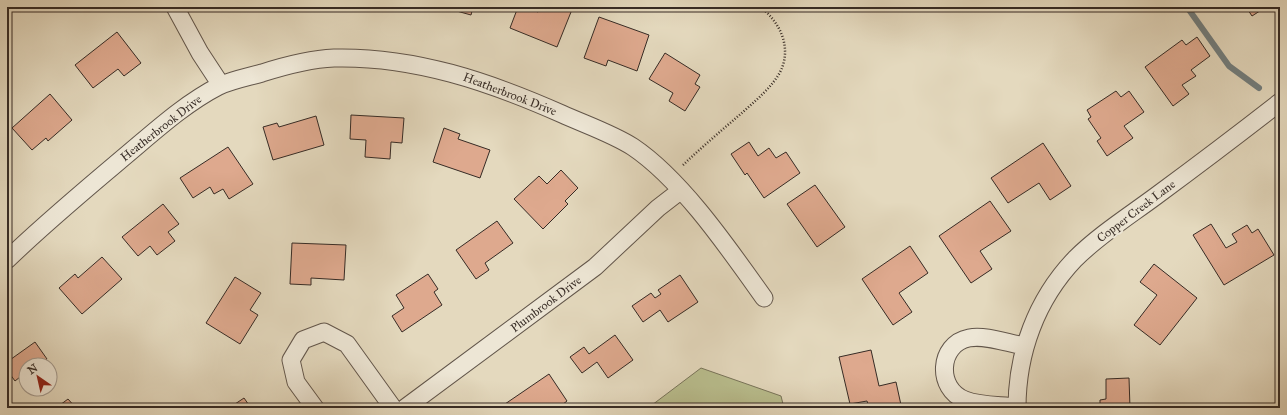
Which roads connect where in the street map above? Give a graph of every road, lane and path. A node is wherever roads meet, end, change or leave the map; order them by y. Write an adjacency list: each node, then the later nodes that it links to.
1 (175, 7): 3 (street)
2 (760, 7): 5 (path)
3 (221, 85): 5 (street, Heatherbrook Drive); 6 (street, Heatherbrook Drive)
4 (1280, 102): 8 (street, Copper Creek Lane)
5 (674, 184): 7 (street, Heatherbrook Drive); 12 (street, Plumbrook Drive)
6 (7, 260)
7 (764, 298)
8 (1024, 346): 9 (street, Copper Creek Lane); 9 (street, Copper Creek Lane)
9 (1017, 407)
10 (315, 408): 11 (street)
11 (393, 408)
12 (404, 408)

